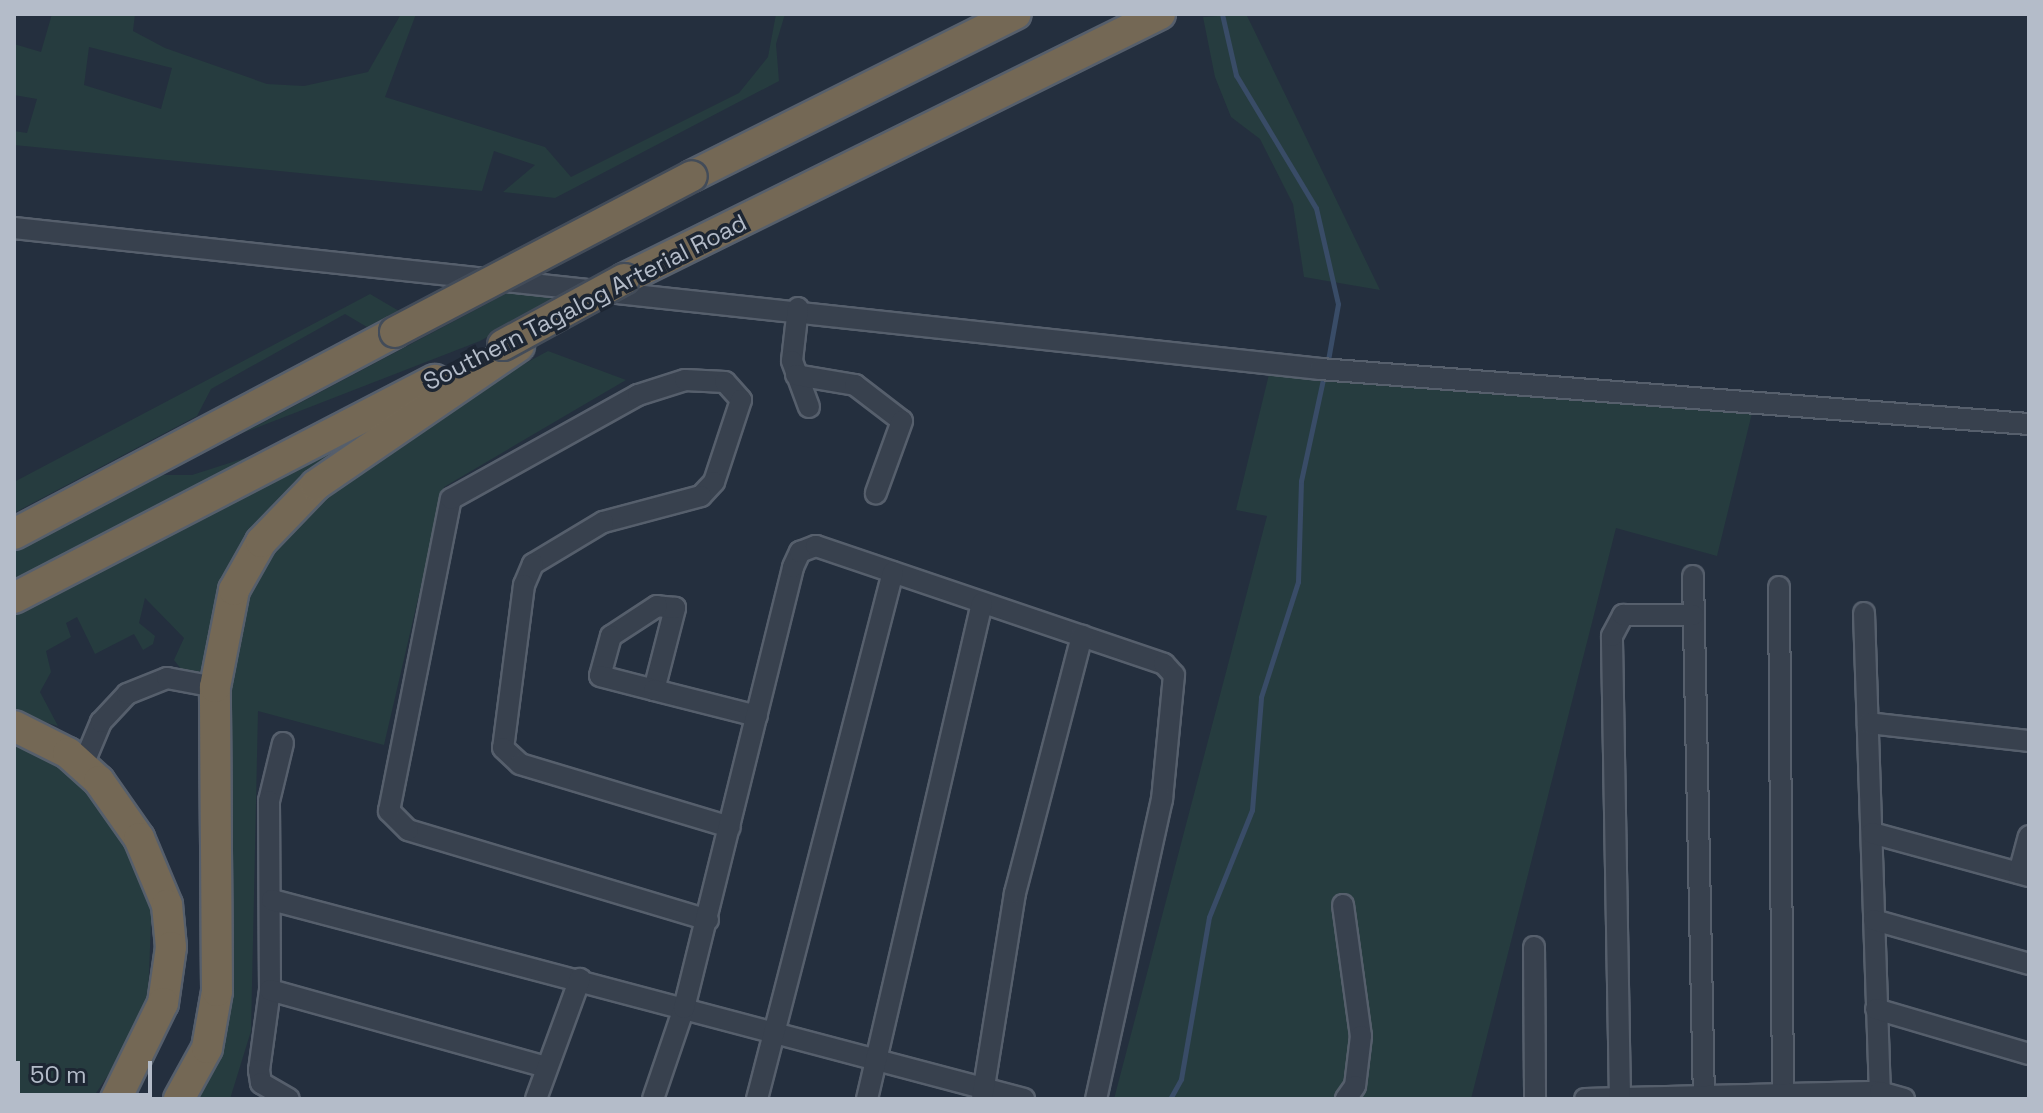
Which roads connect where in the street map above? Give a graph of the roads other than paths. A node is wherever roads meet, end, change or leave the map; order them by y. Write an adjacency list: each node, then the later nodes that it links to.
1 (1016, 14): 10 (highway, bridge)
2 (1150, 19): 5 (highway, Southern Tagalog Arterial Road, bridge)
3 (14, 228): 4 (street)
4 (798, 308): 6 (street); 8 (street)
5 (511, 345): 14 (highway, Southern Tagalog Arterial Road); 19 (highway)
6 (796, 375): 7 (street); 9 (street)
7 (809, 407)
8 (2029, 424)
9 (876, 493)
10 (14, 534)
11 (893, 572): 15 (street); 21 (street); 41 (street)
12 (1693, 576): 17 (street)
13 (1779, 587): 46 (street)
14 (14, 598)
15 (982, 603): 18 (street); 43 (street)
16 (1864, 613): 22 (street)
17 (1693, 615): 48 (street); 49 (street)
18 (1082, 636): 45 (street); 58 (street)
19 (215, 687): 26 (street); 51 (highway)
20 (654, 690): 20 (street); 21 (street)
21 (757, 716): 27 (street)
22 (1868, 723): 24 (street); 28 (street)
23 (14, 726): 26 (highway)
24 (2029, 741)
25 (283, 743): 31 (street)
26 (83, 765): 50 (highway)
27 (730, 827): 33 (street); 33 (street)
28 (1872, 833): 30 (street); 34 (street)
29 (2029, 836): 30 (street)
30 (2024, 875)
31 (272, 900): 37 (street); 38 (street)
32 (1343, 905): 59 (street)
33 (708, 920): 39 (street)
34 (1874, 920): 36 (street); 40 (street)
35 (1534, 947): 60 (street)
36 (2029, 964)
37 (580, 979): 39 (street); 44 (street)
38 (270, 990): 44 (street); 52 (street)
39 (684, 1008): 41 (street); 54 (street)
40 (1876, 1009): 42 (street); 47 (street)
41 (773, 1031): 43 (street); 55 (street)
42 (2029, 1054)
43 (877, 1061): 45 (street); 56 (street)
44 (546, 1067): 53 (street)
45 (983, 1094): 57 (street)
46 (1783, 1096): 47 (street); 49 (street)
47 (1880, 1096): 62 (street)
48 (1620, 1098): 49 (street); 61 (street)
49 (1704, 1098)
50 (116, 1099)
51 (179, 1099)
52 (289, 1099)
53 (536, 1099)
54 (653, 1099)
55 (757, 1099)
56 (867, 1099)
57 (1024, 1099)
58 (1096, 1099)
59 (1346, 1099)
60 (1535, 1099)
61 (1585, 1099)
62 (1904, 1099)

